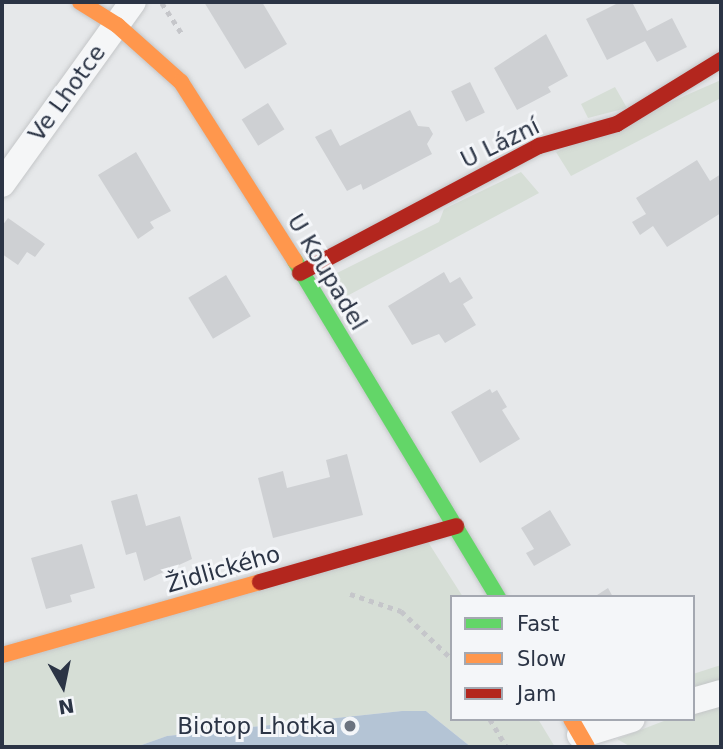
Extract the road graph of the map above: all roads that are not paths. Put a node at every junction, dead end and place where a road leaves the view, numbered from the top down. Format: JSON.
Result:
{"nodes":[{"id":1,"x":80,"y":2,"type":"edge"},
{"id":2,"x":133,"y":2,"type":"edge"},
{"id":3,"x":117,"y":25,"type":"junction"},
{"id":4,"x":721,"y":60,"type":"edge"},
{"id":5,"x":2,"y":184,"type":"edge"},
{"id":6,"x":300,"y":273,"type":"junction"},
{"id":7,"x":456,"y":526,"type":"junction"},
{"id":8,"x":497,"y":595,"type":"edge"},
{"id":9,"x":2,"y":655,"type":"edge"},
{"id":10,"x":721,"y":693,"type":"edge"},
{"id":11,"x":695,"y":700,"type":"edge"},
{"id":12,"x":625,"y":721,"type":"edge"},
{"id":13,"x":579,"y":734,"type":"edge"}],
"edges":[{"from":1,"to":3,"type":"street","name":"U Koupadel"},
{"from":2,"to":3,"type":"street","name":"Ve Lhotce"},
{"from":3,"to":5,"type":"street","name":"Ve Lhotce"},
{"from":3,"to":6,"type":"street","name":"U Koupadel"},
{"from":4,"to":6,"type":"street","name":"U Lázní"},
{"from":6,"to":7,"type":"street","name":"U Koupadel"},
{"from":7,"to":8,"type":"street","name":"U Koupadel"},
{"from":7,"to":9,"type":"street","name":"Židlického"},
{"from":10,"to":11,"type":"street"},
{"from":12,"to":13,"type":"street"}]}
